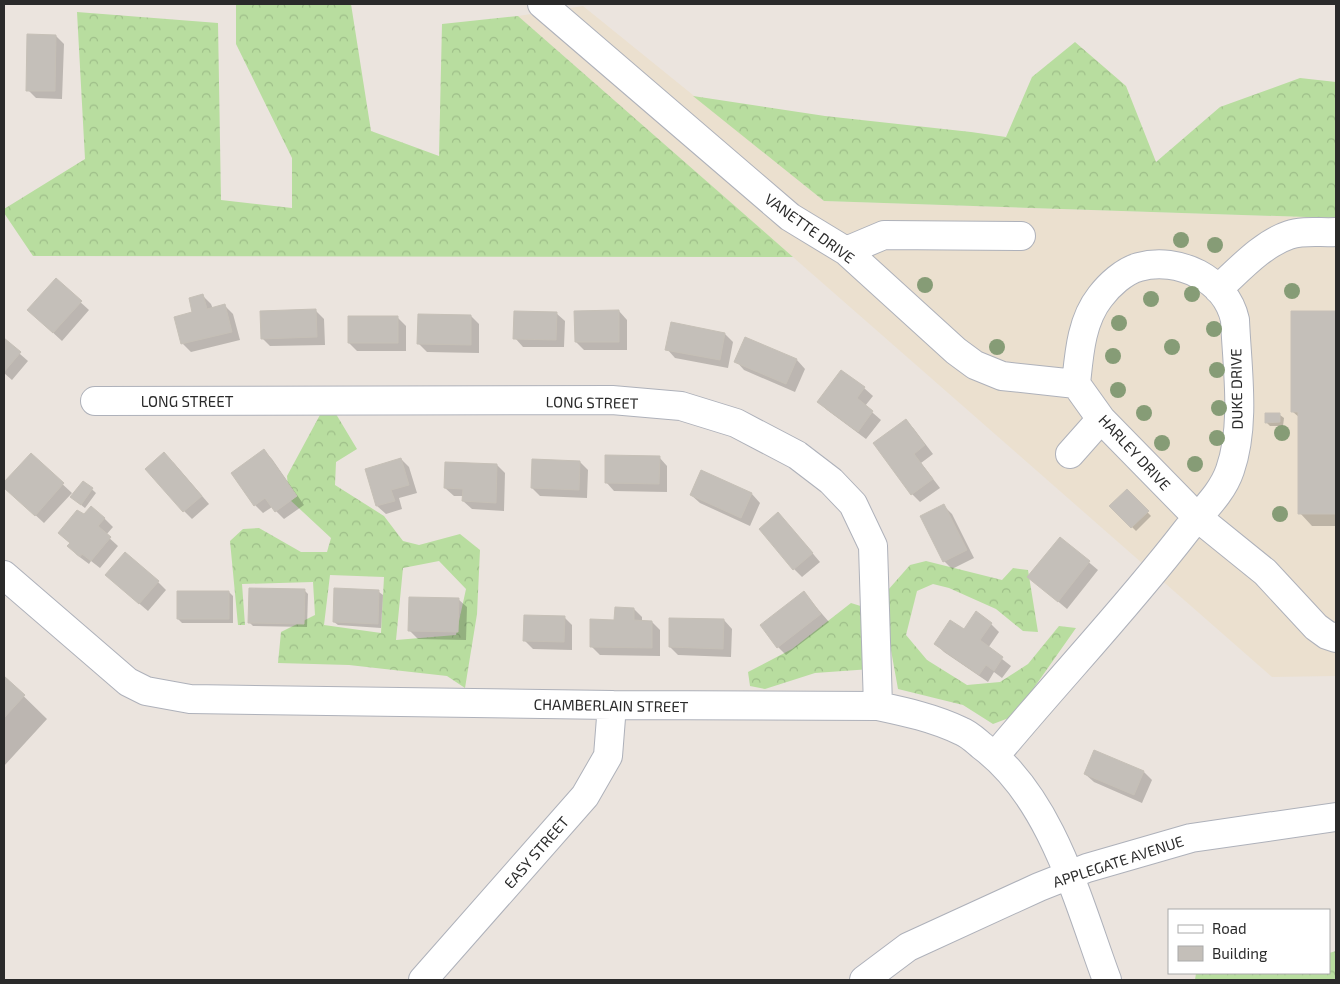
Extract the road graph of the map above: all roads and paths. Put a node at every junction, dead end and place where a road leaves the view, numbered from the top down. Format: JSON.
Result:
{"nodes":[{"id":1,"x":542,"y":4,"type":"edge"},
{"id":2,"x":1336,"y":232,"type":"edge"},
{"id":3,"x":1021,"y":236,"type":"dead end"},
{"id":4,"x":846,"y":251,"type":"junction"},
{"id":5,"x":1218,"y":288,"type":"junction"},
{"id":6,"x":1076,"y":384,"type":"junction"},
{"id":7,"x":95,"y":401,"type":"dead end"},
{"id":8,"x":1101,"y":419,"type":"junction"},
{"id":9,"x":1070,"y":454,"type":"dead end"},
{"id":10,"x":1197,"y":517,"type":"junction"},
{"id":11,"x":4,"y":575,"type":"edge"},
{"id":12,"x":1336,"y":638,"type":"edge"},
{"id":13,"x":612,"y":705,"type":"junction"},
{"id":14,"x":878,"y":706,"type":"junction"},
{"id":15,"x":995,"y":756,"type":"junction"},
{"id":16,"x":1336,"y":817,"type":"edge"},
{"id":17,"x":1068,"y":875,"type":"junction"},
{"id":18,"x":422,"y":980,"type":"edge"},
{"id":19,"x":864,"y":980,"type":"edge"},
{"id":20,"x":1106,"y":980,"type":"edge"}],
"edges":[{"from":1,"to":4,"type":"street","name":"VANETTE DRIVE"},
{"from":2,"to":5,"type":"street"},
{"from":3,"to":4,"type":"street"},
{"from":4,"to":6,"type":"street","name":"VANETTE DRIVE"},
{"from":5,"to":6,"type":"street","name":"DUKE DRIVE"},
{"from":5,"to":10,"type":"street","name":"DUKE DRIVE"},
{"from":6,"to":8,"type":"street","name":"HARLEY DRIVE"},
{"from":7,"to":14,"type":"street","name":"LONG STREET"},
{"from":8,"to":9,"type":"street"},
{"from":8,"to":10,"type":"street","name":"HARLEY DRIVE"},
{"from":10,"to":12,"type":"street","name":"HARLEY DRIVE"},
{"from":10,"to":15,"type":"street","name":"DUKE DRIVE"},
{"from":11,"to":13,"type":"street","name":"CHAMBERLAIN STREET"},
{"from":13,"to":14,"type":"street","name":"CHAMBERLAIN STREET"},
{"from":13,"to":18,"type":"street","name":"EASY STREET"},
{"from":14,"to":15,"type":"street","name":"CHAMBERLAIN STREET"},
{"from":15,"to":17,"type":"street","name":"CHAMBERLAIN STREET"},
{"from":16,"to":17,"type":"street","name":"APPLEGATE AVENUE"},
{"from":17,"to":19,"type":"street","name":"APPLEGATE AVENUE"},
{"from":17,"to":20,"type":"street","name":"CHAMBERLAIN STREET"}]}
